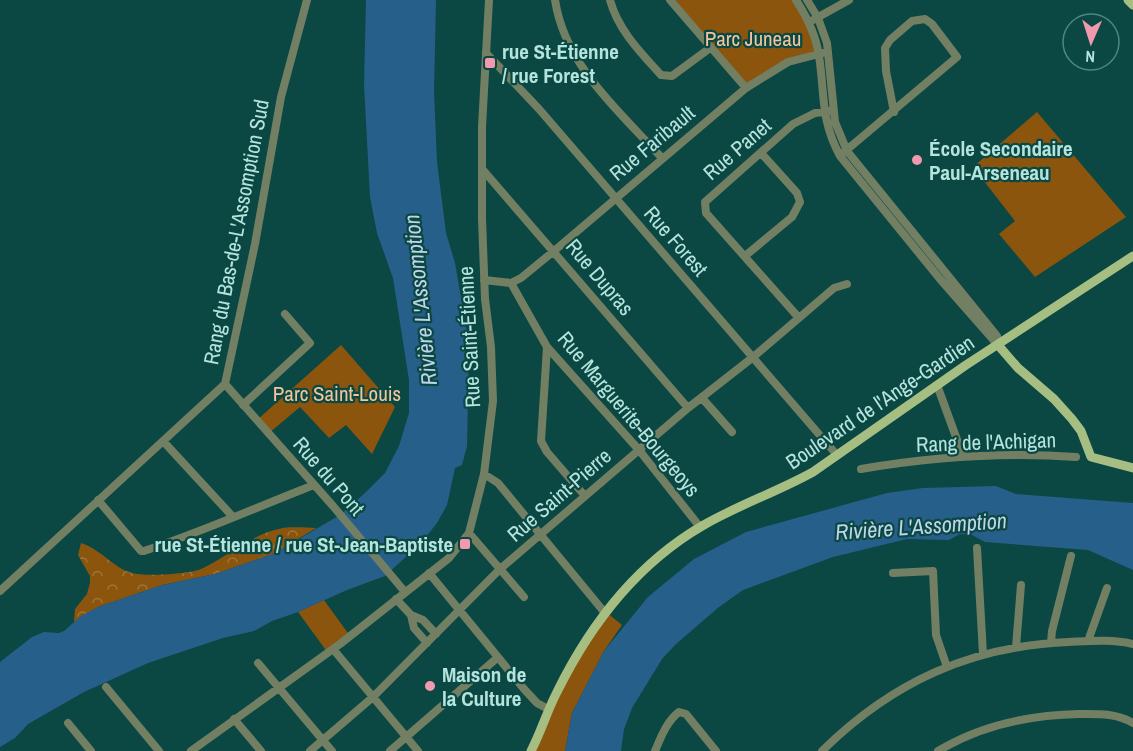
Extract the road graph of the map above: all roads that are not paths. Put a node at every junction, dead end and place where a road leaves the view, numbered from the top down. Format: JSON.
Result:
{"nodes":[{"id":1,"x":307,"y":0,"type":"edge"},
{"id":2,"x":489,"y":0,"type":"edge"},
{"id":3,"x":555,"y":0,"type":"edge"},
{"id":4,"x":610,"y":0,"type":"edge"},
{"id":5,"x":670,"y":0,"type":"edge"},
{"id":6,"x":796,"y":0,"type":"edge"},
{"id":7,"x":807,"y":0,"type":"edge"},
{"id":8,"x":849,"y":0,"type":"edge"},
{"id":9,"x":1128,"y":0,"type":"edge"},
{"id":10,"x":1133,"y":5,"type":"edge"},
{"id":11,"x":818,"y":18,"type":"junction"},
{"id":12,"x":809,"y":22,"type":"junction"},
{"id":13,"x":710,"y":48,"type":"junction"},
{"id":14,"x":486,"y":52,"type":"junction"},
{"id":15,"x":829,"y":52,"type":"junction"},
{"id":16,"x":819,"y":54,"type":"junction"},
{"id":17,"x":746,"y":88,"type":"junction"},
{"id":18,"x":833,"y":110,"type":"junction"},
{"id":19,"x":824,"y":111,"type":"junction"},
{"id":20,"x":894,"y":112,"type":"junction"},
{"id":21,"x":761,"y":153,"type":"junction"},
{"id":22,"x":843,"y":153,"type":"junction"},
{"id":23,"x":662,"y":158,"type":"junction"},
{"id":24,"x":483,"y":170,"type":"junction"},
{"id":25,"x":615,"y":198,"type":"junction"},
{"id":26,"x":554,"y":251,"type":"junction"},
{"id":27,"x":745,"y":256,"type":"junction"},
{"id":28,"x":1133,"y":256,"type":"edge"},
{"id":29,"x":947,"y":273,"type":"junction"},
{"id":30,"x":940,"y":279,"type":"junction"},
{"id":31,"x":484,"y":280,"type":"junction"},
{"id":32,"x":511,"y":283,"type":"junction"},
{"id":33,"x":847,"y":284,"type":"dead end"},
{"id":34,"x":285,"y":314,"type":"dead end"},
{"id":35,"x":799,"y":318,"type":"junction"},
{"id":36,"x":1015,"y":334,"type":"junction"},
{"id":37,"x":998,"y":345,"type":"junction"},
{"id":38,"x":547,"y":348,"type":"junction"},
{"id":39,"x":987,"y":352,"type":"junction"},
{"id":40,"x":752,"y":358,"type":"junction"},
{"id":41,"x":1010,"y":358,"type":"junction"},
{"id":42,"x":225,"y":384,"type":"junction"},
{"id":43,"x":937,"y":385,"type":"junction"},
{"id":44,"x":702,"y":398,"type":"junction"},
{"id":45,"x":243,"y":405,"type":"junction"},
{"id":46,"x":688,"y":408,"type":"junction"},
{"id":47,"x":732,"y":432,"type":"dead end"},
{"id":48,"x":163,"y":441,"type":"junction"},
{"id":49,"x":639,"y":450,"type":"junction"},
{"id":50,"x":836,"y":454,"type":"junction"},
{"id":51,"x":963,"y":456,"type":"junction"},
{"id":52,"x":1076,"y":457,"type":"dead end"},
{"id":53,"x":1133,"y":468,"type":"edge"},
{"id":54,"x":861,"y":469,"type":"dead end"},
{"id":55,"x":484,"y":474,"type":"junction"},
{"id":56,"x":314,"y":485,"type":"junction"},
{"id":57,"x":585,"y":496,"type":"junction"},
{"id":58,"x":98,"y":500,"type":"junction"},
{"id":59,"x":233,"y":517,"type":"junction"},
{"id":60,"x":700,"y":527,"type":"junction"},
{"id":61,"x":469,"y":533,"type":"junction"},
{"id":62,"x":541,"y":534,"type":"junction"},
{"id":63,"x":977,"y":548,"type":"dead end"},
{"id":64,"x":1071,"y":556,"type":"dead end"},
{"id":65,"x":500,"y":569,"type":"junction"},
{"id":66,"x":429,"y":573,"type":"junction"},
{"id":67,"x":893,"y":573,"type":"dead end"},
{"id":68,"x":1021,"y":585,"type":"dead end"},
{"id":69,"x":1107,"y":588,"type":"dead end"},
{"id":70,"x":0,"y":591,"type":"edge"},
{"id":71,"x":405,"y":592,"type":"junction"},
{"id":72,"x":524,"y":597,"type":"dead end"},
{"id":73,"x":396,"y":599,"type":"junction"},
{"id":74,"x":459,"y":611,"type":"junction"},
{"id":75,"x":605,"y":613,"type":"junction"},
{"id":76,"x":411,"y":615,"type":"junction"},
{"id":77,"x":436,"y":634,"type":"junction"},
{"id":78,"x":1088,"y":641,"type":"junction"},
{"id":79,"x":1051,"y":642,"type":"junction"},
{"id":80,"x":427,"y":643,"type":"junction"},
{"id":81,"x":1133,"y":644,"type":"edge"},
{"id":82,"x":1016,"y":647,"type":"junction"},
{"id":83,"x":333,"y":650,"type":"junction"},
{"id":84,"x":983,"y":654,"type":"junction"},
{"id":85,"x":497,"y":658,"type":"junction"},
{"id":86,"x":258,"y":663,"type":"dead end"},
{"id":87,"x":946,"y":667,"type":"junction"},
{"id":88,"x":106,"y":687,"type":"dead end"},
{"id":89,"x":278,"y":688,"type":"junction"},
{"id":90,"x":373,"y":697,"type":"junction"},
{"id":91,"x":548,"y":709,"type":"junction"},
{"id":92,"x":234,"y":719,"type":"junction"},
{"id":93,"x":68,"y":723,"type":"dead end"},
{"id":94,"x":1133,"y":723,"type":"edge"},
{"id":95,"x":406,"y":736,"type":"junction"},
{"id":96,"x":323,"y":740,"type":"junction"},
{"id":97,"x":91,"y":751,"type":"edge"},
{"id":98,"x":159,"y":751,"type":"edge"},
{"id":99,"x":192,"y":751,"type":"edge"},
{"id":100,"x":261,"y":751,"type":"edge"},
{"id":101,"x":310,"y":751,"type":"edge"},
{"id":102,"x":332,"y":751,"type":"edge"},
{"id":103,"x":390,"y":751,"type":"edge"},
{"id":104,"x":418,"y":751,"type":"edge"},
{"id":105,"x":531,"y":751,"type":"edge"},
{"id":106,"x":655,"y":751,"type":"edge"},
{"id":107,"x":716,"y":751,"type":"edge"},
{"id":108,"x":822,"y":751,"type":"edge"},
{"id":109,"x":938,"y":751,"type":"edge"}],
"edges":[{"from":1,"to":42,"type":"street","name":"Rang du Bas-de-L'Assomption Sud"},
{"from":2,"to":14,"type":"street","name":"Rue Saint-Étienne"},
{"from":3,"to":23,"type":"street"},
{"from":4,"to":13,"type":"street"},
{"from":5,"to":13,"type":"street"},
{"from":6,"to":12,"type":"street"},
{"from":7,"to":11,"type":"street"},
{"from":8,"to":11,"type":"street"},
{"from":9,"to":10,"type":"main road"},
{"from":11,"to":12,"type":"street"},
{"from":11,"to":15,"type":"street"},
{"from":12,"to":16,"type":"street"},
{"from":13,"to":17,"type":"street"},
{"from":14,"to":24,"type":"street","name":"Rue Saint-Étienne"},
{"from":14,"to":25,"type":"street","name":"Rue Forest"},
{"from":15,"to":16,"type":"street","name":"Rue Faribault"},
{"from":15,"to":18,"type":"street"},
{"from":16,"to":17,"type":"street","name":"Rue Faribault"},
{"from":16,"to":19,"type":"street"},
{"from":17,"to":23,"type":"street","name":"Rue Faribault"},
{"from":18,"to":19,"type":"street","name":"Rue Panet"},
{"from":18,"to":22,"type":"street"},
{"from":19,"to":21,"type":"street","name":"Rue Panet"},
{"from":19,"to":22,"type":"street"},
{"from":20,"to":20,"type":"street"},
{"from":20,"to":22,"type":"street"},
{"from":21,"to":27,"type":"street"},
{"from":21,"to":27,"type":"street","name":"Rue Panet"},
{"from":22,"to":29,"type":"street"},
{"from":22,"to":30,"type":"street"},
{"from":23,"to":25,"type":"street","name":"Rue Faribault"},
{"from":24,"to":26,"type":"street","name":"Rue Dupras"},
{"from":24,"to":31,"type":"street","name":"Rue Saint-Étienne"},
{"from":25,"to":26,"type":"street","name":"Rue Faribault"},
{"from":25,"to":40,"type":"street","name":"Rue Forest"},
{"from":26,"to":32,"type":"street","name":"Rue Faribault"},
{"from":26,"to":46,"type":"street","name":"Rue Dupras"},
{"from":27,"to":35,"type":"street","name":"Rue Panet"},
{"from":28,"to":36,"type":"main road","name":"Boulevard de l'Ange-Gardien"},
{"from":29,"to":30,"type":"street"},
{"from":29,"to":37,"type":"street"},
{"from":30,"to":37,"type":"street"},
{"from":31,"to":32,"type":"street"},
{"from":31,"to":55,"type":"street","name":"Rue Saint-Étienne"},
{"from":32,"to":38,"type":"street","name":"Rue Marguerite-Bourgeoys"},
{"from":33,"to":35,"type":"street","name":"Rue Saint-Pierre"},
{"from":34,"to":45,"type":"street"},
{"from":35,"to":40,"type":"street","name":"Rue Saint-Pierre"},
{"from":36,"to":37,"type":"main road","name":"Boulevard de l'Ange-Gardien"},
{"from":36,"to":41,"type":"main road"},
{"from":37,"to":39,"type":"main road","name":"Boulevard de l'Ange-Gardien"},
{"from":37,"to":41,"type":"main road"},
{"from":38,"to":49,"type":"street","name":"Rue Marguerite-Bourgeoys"},
{"from":38,"to":57,"type":"street"},
{"from":39,"to":41,"type":"main road"},
{"from":39,"to":43,"type":"main road","name":"Boulevard de l'Ange-Gardien"},
{"from":40,"to":44,"type":"street","name":"Rue Saint-Pierre"},
{"from":40,"to":50,"type":"street","name":"Rue Forest"},
{"from":41,"to":53,"type":"main road"},
{"from":42,"to":45,"type":"street","name":"Rue du Pont"},
{"from":42,"to":48,"type":"street","name":"Rang du Bas-de-L'Assomption Sud"},
{"from":43,"to":50,"type":"main road","name":"Boulevard de l'Ange-Gardien"},
{"from":43,"to":51,"type":"street"},
{"from":44,"to":46,"type":"street","name":"Rue Saint-Pierre"},
{"from":44,"to":47,"type":"street"},
{"from":45,"to":56,"type":"street","name":"Rue du Pont"},
{"from":46,"to":49,"type":"street","name":"Rue Saint-Pierre"},
{"from":48,"to":58,"type":"street","name":"Rang du Bas-de-L'Assomption Sud"},
{"from":48,"to":59,"type":"street"},
{"from":49,"to":57,"type":"street","name":"Rue Saint-Pierre"},
{"from":49,"to":60,"type":"street","name":"Rue Marguerite-Bourgeoys"},
{"from":50,"to":60,"type":"main road","name":"Boulevard de l'Ange-Gardien"},
{"from":51,"to":52,"type":"street","name":"Rang de l'Achigan"},
{"from":51,"to":54,"type":"street","name":"Rang de l'Achigan"},
{"from":55,"to":61,"type":"street","name":"Rue Saint-Étienne"},
{"from":55,"to":62,"type":"street"},
{"from":56,"to":59,"type":"street"},
{"from":56,"to":71,"type":"street","name":"Rue du Pont"},
{"from":57,"to":62,"type":"street","name":"Rue Saint-Pierre"},
{"from":58,"to":59,"type":"street"},
{"from":58,"to":70,"type":"street","name":"Rang du Bas-de-L'Assomption Sud"},
{"from":60,"to":75,"type":"main road","name":"Boulevard de l'Ange-Gardien"},
{"from":61,"to":65,"type":"street"},
{"from":61,"to":66,"type":"street","name":"Rue Saint-Étienne"},
{"from":62,"to":65,"type":"street","name":"Rue Saint-Pierre"},
{"from":62,"to":75,"type":"street"},
{"from":63,"to":84,"type":"street"},
{"from":64,"to":79,"type":"street"},
{"from":65,"to":72,"type":"street"},
{"from":65,"to":74,"type":"street","name":"Rue Saint-Pierre"},
{"from":66,"to":71,"type":"street","name":"Rue Saint-Étienne"},
{"from":66,"to":74,"type":"street"},
{"from":67,"to":87,"type":"street"},
{"from":68,"to":82,"type":"street"},
{"from":69,"to":78,"type":"street"},
{"from":71,"to":73,"type":"street","name":"Rue Saint-Étienne"},
{"from":73,"to":76,"type":"street"},
{"from":73,"to":83,"type":"street","name":"Rue Saint-Étienne"},
{"from":74,"to":77,"type":"street","name":"Rue Saint-Pierre"},
{"from":74,"to":85,"type":"street"},
{"from":75,"to":91,"type":"main road","name":"Boulevard de l'Ange-Gardien"},
{"from":76,"to":77,"type":"street"},
{"from":76,"to":80,"type":"street"},
{"from":77,"to":80,"type":"street","name":"Rue Saint-Pierre"},
{"from":78,"to":79,"type":"street"},
{"from":78,"to":81,"type":"street"},
{"from":79,"to":82,"type":"street"},
{"from":80,"to":90,"type":"street","name":"Rue Saint-Pierre"},
{"from":82,"to":84,"type":"street"},
{"from":83,"to":89,"type":"street","name":"Rue Saint-Étienne"},
{"from":83,"to":90,"type":"street"},
{"from":84,"to":87,"type":"street"},
{"from":85,"to":91,"type":"street"},
{"from":85,"to":95,"type":"street"},
{"from":86,"to":89,"type":"street"},
{"from":87,"to":108,"type":"street"},
{"from":88,"to":98,"type":"street"},
{"from":89,"to":92,"type":"street","name":"Rue Saint-Étienne"},
{"from":89,"to":96,"type":"street"},
{"from":90,"to":95,"type":"street"},
{"from":90,"to":96,"type":"street","name":"Rue Saint-Pierre"},
{"from":91,"to":105,"type":"main road","name":"Boulevard de l'Ange-Gardien"},
{"from":92,"to":99,"type":"street","name":"Rue Saint-Étienne"},
{"from":92,"to":100,"type":"street"},
{"from":93,"to":97,"type":"street"},
{"from":94,"to":109,"type":"street"},
{"from":95,"to":103,"type":"street"},
{"from":95,"to":104,"type":"street"},
{"from":96,"to":101,"type":"street","name":"Rue Saint-Pierre"},
{"from":96,"to":102,"type":"street"},
{"from":106,"to":107,"type":"street"}]}
